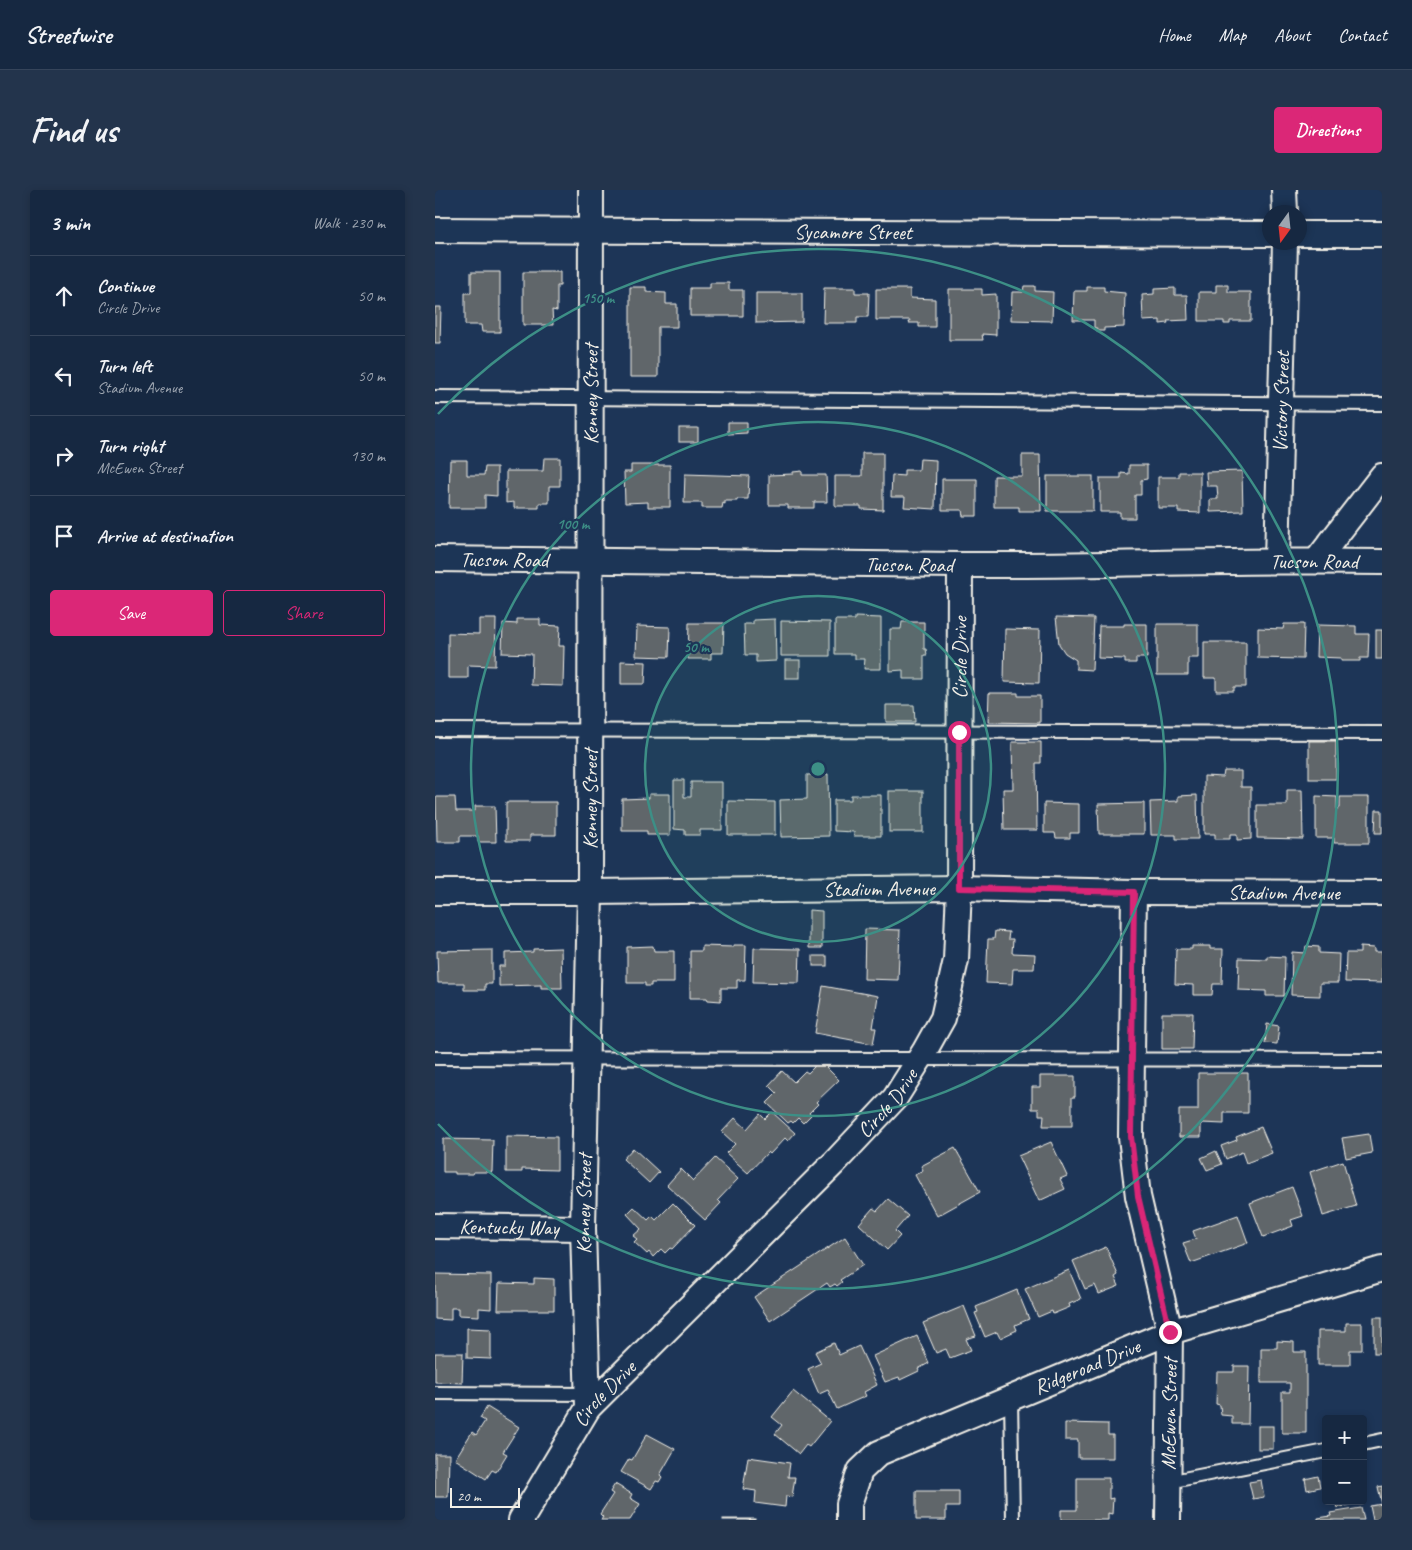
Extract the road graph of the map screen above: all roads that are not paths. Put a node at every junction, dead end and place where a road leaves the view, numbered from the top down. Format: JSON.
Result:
{"nodes":[{"id":1,"x":591,"y":190,"type":"edge"},
{"id":2,"x":1284,"y":190,"type":"edge"},
{"id":3,"x":1285,"y":205,"type":"edge"},
{"id":4,"x":435,"y":230,"type":"edge"},
{"id":5,"x":590,"y":231,"type":"junction"},
{"id":6,"x":1262,"y":234,"type":"edge"},
{"id":7,"x":1307,"y":234,"type":"edge"},
{"id":8,"x":1382,"y":234,"type":"edge"},
{"id":9,"x":1285,"y":250,"type":"edge"},
{"id":10,"x":435,"y":397,"type":"edge"},
{"id":11,"x":590,"y":398,"type":"junction"},
{"id":12,"x":1281,"y":403,"type":"junction"},
{"id":13,"x":1382,"y":404,"type":"edge"},
{"id":14,"x":1382,"y":476,"type":"edge"},
{"id":15,"x":435,"y":559,"type":"edge"},
{"id":16,"x":590,"y":560,"type":"junction"},
{"id":17,"x":1317,"y":560,"type":"junction"},
{"id":18,"x":1277,"y":561,"type":"junction"},
{"id":19,"x":1382,"y":562,"type":"edge"},
{"id":20,"x":960,"y":565,"type":"junction"},
{"id":21,"x":435,"y":730,"type":"edge"},
{"id":22,"x":589,"y":730,"type":"junction"},
{"id":23,"x":959,"y":732,"type":"junction"},
{"id":24,"x":1382,"y":733,"type":"edge"},
{"id":25,"x":959,"y":888,"type":"junction"},
{"id":26,"x":435,"y":892,"type":"edge"},
{"id":27,"x":590,"y":892,"type":"junction"},
{"id":28,"x":1134,"y":892,"type":"junction"},
{"id":29,"x":1382,"y":893,"type":"edge"},
{"id":30,"x":435,"y":1058,"type":"edge"},
{"id":31,"x":586,"y":1059,"type":"junction"},
{"id":32,"x":919,"y":1060,"type":"junction"},
{"id":33,"x":1131,"y":1060,"type":"junction"},
{"id":34,"x":1382,"y":1060,"type":"edge"},
{"id":35,"x":435,"y":1226,"type":"edge"},
{"id":36,"x":583,"y":1228,"type":"junction"},
{"id":37,"x":1382,"y":1269,"type":"edge"},
{"id":38,"x":1170,"y":1332,"type":"junction"},
{"id":39,"x":435,"y":1393,"type":"edge"},
{"id":40,"x":1011,"y":1398,"type":"junction"},
{"id":41,"x":588,"y":1401,"type":"junction"},
{"id":42,"x":1382,"y":1440,"type":"edge"},
{"id":43,"x":1367,"y":1443,"type":"edge"},
{"id":44,"x":1322,"y":1452,"type":"edge"},
{"id":45,"x":1168,"y":1482,"type":"junction"},
{"id":46,"x":521,"y":1520,"type":"edge"},
{"id":47,"x":849,"y":1520,"type":"edge"},
{"id":48,"x":1013,"y":1520,"type":"edge"},
{"id":49,"x":1168,"y":1520,"type":"edge"}],
"edges":[{"from":1,"to":5,"type":"street","name":"Kenney Street"},
{"from":2,"to":3,"type":"street"},
{"from":4,"to":5,"type":"street","name":"Sycamore Street"},
{"from":5,"to":6,"type":"street","name":"Sycamore Street"},
{"from":5,"to":11,"type":"street","name":"Kenney Street"},
{"from":7,"to":8,"type":"street"},
{"from":9,"to":12,"type":"street","name":"Victory Street"},
{"from":10,"to":11,"type":"lane"},
{"from":11,"to":12,"type":"lane"},
{"from":11,"to":16,"type":"street","name":"Kenney Street"},
{"from":12,"to":13,"type":"lane"},
{"from":12,"to":18,"type":"street","name":"Victory Street"},
{"from":14,"to":17,"type":"street"},
{"from":15,"to":16,"type":"street","name":"Tucson Road"},
{"from":16,"to":20,"type":"street","name":"Tucson Road"},
{"from":16,"to":22,"type":"street","name":"Kenney Street"},
{"from":17,"to":18,"type":"street","name":"Tucson Road"},
{"from":17,"to":19,"type":"street","name":"Tucson Road"},
{"from":18,"to":20,"type":"street","name":"Tucson Road"},
{"from":20,"to":23,"type":"street","name":"Circle Drive"},
{"from":21,"to":22,"type":"lane"},
{"from":22,"to":23,"type":"lane"},
{"from":22,"to":27,"type":"street","name":"Kenney Street"},
{"from":23,"to":24,"type":"lane"},
{"from":23,"to":25,"type":"street","name":"Circle Drive"},
{"from":25,"to":27,"type":"street","name":"Stadium Avenue"},
{"from":25,"to":28,"type":"street","name":"Stadium Avenue"},
{"from":25,"to":32,"type":"street","name":"Circle Drive"},
{"from":26,"to":27,"type":"street","name":"Stadium Avenue"},
{"from":27,"to":31,"type":"street","name":"Kenney Street"},
{"from":28,"to":29,"type":"street","name":"Stadium Avenue"},
{"from":28,"to":33,"type":"street","name":"McEwen Street"},
{"from":30,"to":31,"type":"lane"},
{"from":31,"to":32,"type":"lane"},
{"from":31,"to":36,"type":"street","name":"Kenney Street"},
{"from":32,"to":33,"type":"lane"},
{"from":32,"to":41,"type":"street","name":"Circle Drive"},
{"from":33,"to":34,"type":"lane"},
{"from":33,"to":38,"type":"street","name":"McEwen Street"},
{"from":35,"to":36,"type":"street","name":"Kentucky Way"},
{"from":36,"to":41,"type":"street","name":"Kenney Street"},
{"from":37,"to":38,"type":"street","name":"Ridgeroad Drive"},
{"from":38,"to":40,"type":"street","name":"Ridgeroad Drive"},
{"from":38,"to":45,"type":"street","name":"McEwen Street"},
{"from":39,"to":41,"type":"lane"},
{"from":40,"to":47,"type":"street","name":"Ridgeroad Drive"},
{"from":40,"to":48,"type":"lane"},
{"from":41,"to":46,"type":"street","name":"Circle Drive"},
{"from":42,"to":43,"type":"lane"},
{"from":44,"to":45,"type":"lane"},
{"from":45,"to":49,"type":"street","name":"McEwen Street"}]}
